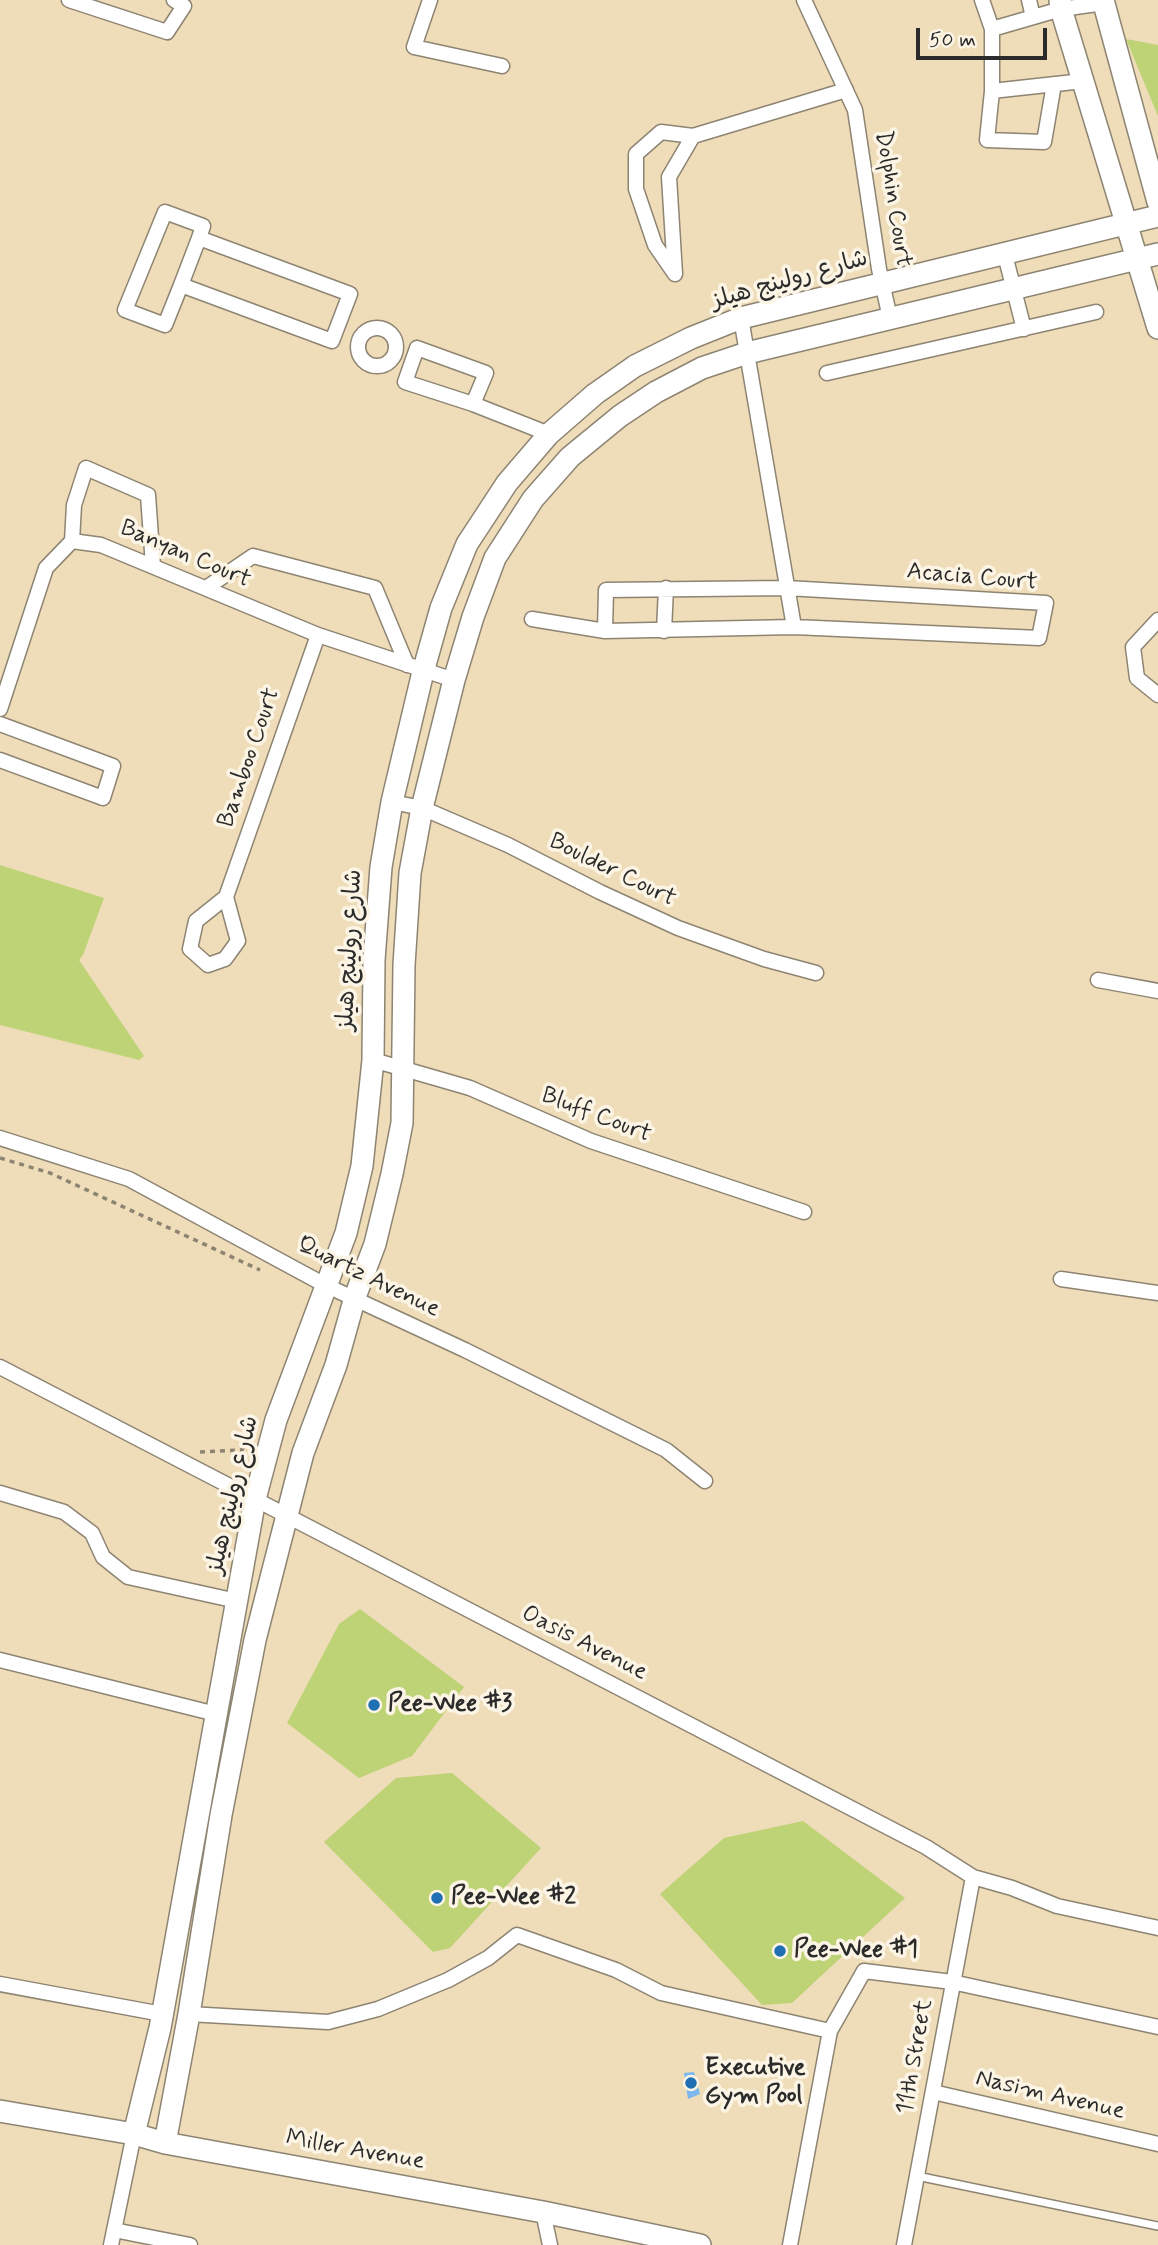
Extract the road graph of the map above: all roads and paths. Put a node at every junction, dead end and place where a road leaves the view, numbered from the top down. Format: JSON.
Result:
{"nodes":[{"id":1,"x":69,"y":0,"type":"edge"},
{"id":2,"x":174,"y":0,"type":"edge"},
{"id":3,"x":430,"y":0,"type":"edge"},
{"id":4,"x":804,"y":0,"type":"edge"},
{"id":5,"x":982,"y":0,"type":"edge"},
{"id":6,"x":1029,"y":0,"type":"edge"},
{"id":7,"x":1103,"y":1,"type":"edge"},
{"id":8,"x":1060,"y":4,"type":"edge"},
{"id":9,"x":1033,"y":17,"type":"junction"},
{"id":10,"x":992,"y":29,"type":"junction"},
{"id":11,"x":502,"y":66,"type":"dead end"},
{"id":12,"x":1083,"y":81,"type":"junction"},
{"id":13,"x":1054,"y":84,"type":"junction"},
{"id":14,"x":846,"y":90,"type":"junction"},
{"id":15,"x":992,"y":91,"type":"junction"},
{"id":16,"x":693,"y":136,"type":"junction"},
{"id":17,"x":1158,"y":202,"type":"edge"},
{"id":18,"x":1158,"y":216,"type":"edge"},
{"id":19,"x":1127,"y":224,"type":"junction"},
{"id":20,"x":199,"y":238,"type":"junction"},
{"id":21,"x":1005,"y":255,"type":"junction"},
{"id":22,"x":1148,"y":255,"type":"edge"},
{"id":23,"x":883,"y":282,"type":"junction"},
{"id":24,"x":181,"y":285,"type":"junction"},
{"id":25,"x":1012,"y":289,"type":"junction"},
{"id":26,"x":1096,"y":312,"type":"dead end"},
{"id":27,"x":741,"y":318,"type":"junction"},
{"id":28,"x":890,"y":318,"type":"junction"},
{"id":29,"x":338,"y":326,"type":"junction"},
{"id":30,"x":1158,"y":328,"type":"edge"},
{"id":31,"x":1024,"y":329,"type":"junction"},
{"id":32,"x":360,"y":337,"type":"junction"},
{"id":33,"x":747,"y":353,"type":"junction"},
{"id":34,"x":395,"y":355,"type":"junction"},
{"id":35,"x":411,"y":366,"type":"junction"},
{"id":36,"x":827,"y":373,"type":"dead end"},
{"id":37,"x":473,"y":404,"type":"junction"},
{"id":38,"x":550,"y":434,"type":"junction"},
{"id":39,"x":72,"y":541,"type":"junction"},
{"id":40,"x":153,"y":566,"type":"junction"},
{"id":41,"x":206,"y":588,"type":"junction"},
{"id":42,"x":666,"y":588,"type":"junction"},
{"id":43,"x":787,"y":588,"type":"junction"},
{"id":44,"x":532,"y":619,"type":"dead end"},
{"id":45,"x":1158,"y":620,"type":"edge"},
{"id":46,"x":794,"y":627,"type":"junction"},
{"id":47,"x":605,"y":631,"type":"junction"},
{"id":48,"x":664,"y":631,"type":"junction"},
{"id":49,"x":318,"y":635,"type":"junction"},
{"id":50,"x":415,"y":668,"type":"junction"},
{"id":51,"x":454,"y":680,"type":"junction"},
{"id":52,"x":1158,"y":695,"type":"edge"},
{"id":53,"x":0,"y":709,"type":"edge"},
{"id":54,"x":0,"y":724,"type":"edge"},
{"id":55,"x":0,"y":760,"type":"edge"},
{"id":56,"x":392,"y":802,"type":"junction"},
{"id":57,"x":422,"y":808,"type":"junction"},
{"id":58,"x":226,"y":897,"type":"junction"},
{"id":59,"x":816,"y":973,"type":"dead end"},
{"id":60,"x":1098,"y":980,"type":"dead end"},
{"id":61,"x":1158,"y":991,"type":"edge"},
{"id":62,"x":373,"y":1060,"type":"junction"},
{"id":63,"x":403,"y":1068,"type":"junction"},
{"id":64,"x":0,"y":1138,"type":"edge"},
{"id":65,"x":0,"y":1158,"type":"edge"},
{"id":66,"x":804,"y":1212,"type":"dead end"},
{"id":67,"x":263,"y":1271,"type":"dead end"},
{"id":68,"x":1061,"y":1279,"type":"dead end"},
{"id":69,"x":325,"y":1285,"type":"junction"},
{"id":70,"x":1158,"y":1293,"type":"edge"},
{"id":71,"x":355,"y":1297,"type":"junction"},
{"id":72,"x":0,"y":1367,"type":"edge"},
{"id":73,"x":259,"y":1418,"type":"dead end"},
{"id":74,"x":194,"y":1452,"type":"dead end"},
{"id":75,"x":705,"y":1481,"type":"dead end"},
{"id":76,"x":0,"y":1493,"type":"edge"},
{"id":77,"x":255,"y":1499,"type":"junction"},
{"id":78,"x":287,"y":1515,"type":"junction"},
{"id":79,"x":237,"y":1601,"type":"junction"},
{"id":80,"x":0,"y":1660,"type":"edge"},
{"id":81,"x":216,"y":1714,"type":"junction"},
{"id":82,"x":972,"y":1877,"type":"junction"},
{"id":83,"x":1158,"y":1928,"type":"edge"},
{"id":84,"x":952,"y":1982,"type":"junction"},
{"id":85,"x":0,"y":1984,"type":"edge"},
{"id":86,"x":162,"y":2014,"type":"junction"},
{"id":87,"x":189,"y":2014,"type":"junction"},
{"id":88,"x":1158,"y":2027,"type":"edge"},
{"id":89,"x":830,"y":2031,"type":"junction"},
{"id":90,"x":933,"y":2092,"type":"junction"},
{"id":91,"x":0,"y":2111,"type":"edge"},
{"id":92,"x":134,"y":2134,"type":"junction"},
{"id":93,"x":165,"y":2143,"type":"junction"},
{"id":94,"x":1158,"y":2144,"type":"edge"},
{"id":95,"x":917,"y":2176,"type":"junction"},
{"id":96,"x":543,"y":2213,"type":"junction"},
{"id":97,"x":1158,"y":2226,"type":"edge"},
{"id":98,"x":113,"y":2238,"type":"edge"},
{"id":99,"x":190,"y":2245,"type":"edge"},
{"id":100,"x":550,"y":2245,"type":"edge"},
{"id":101,"x":700,"y":2245,"type":"edge"},
{"id":102,"x":790,"y":2245,"type":"edge"},
{"id":103,"x":904,"y":2245,"type":"edge"}],
"edges":[{"from":1,"to":2,"type":"street"},
{"from":3,"to":11,"type":"street"},
{"from":4,"to":14,"type":"street","name":"Dolphin Court"},
{"from":5,"to":10,"type":"street"},
{"from":6,"to":9,"type":"street"},
{"from":7,"to":8,"type":"street"},
{"from":7,"to":17,"type":"main road"},
{"from":8,"to":9,"type":"street"},
{"from":8,"to":12,"type":"main road"},
{"from":9,"to":10,"type":"street"},
{"from":10,"to":15,"type":"street"},
{"from":12,"to":13,"type":"street"},
{"from":12,"to":19,"type":"main road"},
{"from":13,"to":15,"type":"street"},
{"from":13,"to":15,"type":"street"},
{"from":14,"to":16,"type":"street"},
{"from":14,"to":23,"type":"street","name":"Dolphin Court"},
{"from":16,"to":16,"type":"street"},
{"from":18,"to":19,"type":"main road","name":"شارع رولينج هيلز"},
{"from":19,"to":21,"type":"main road","name":"شارع رولينج هيلز"},
{"from":19,"to":22,"type":"main road"},
{"from":20,"to":24,"type":"street"},
{"from":20,"to":24,"type":"street"},
{"from":20,"to":29,"type":"street"},
{"from":21,"to":23,"type":"main road","name":"شارع رولينج هيلز"},
{"from":21,"to":25,"type":"street"},
{"from":22,"to":25,"type":"main road"},
{"from":22,"to":30,"type":"main road"},
{"from":23,"to":27,"type":"main road","name":"شارع رولينج هيلز"},
{"from":23,"to":28,"type":"street","name":"Dolphin Court"},
{"from":24,"to":29,"type":"street"},
{"from":25,"to":28,"type":"main road"},
{"from":25,"to":31,"type":"street"},
{"from":26,"to":31,"type":"street"},
{"from":27,"to":33,"type":"street"},
{"from":27,"to":38,"type":"main road","name":"شارع رولينج هيلز"},
{"from":28,"to":33,"type":"main road"},
{"from":29,"to":32,"type":"street"},
{"from":31,"to":36,"type":"street"},
{"from":32,"to":34,"type":"street"},
{"from":32,"to":34,"type":"street"},
{"from":33,"to":43,"type":"street"},
{"from":33,"to":51,"type":"main road"},
{"from":34,"to":35,"type":"street"},
{"from":35,"to":37,"type":"street"},
{"from":35,"to":37,"type":"street"},
{"from":37,"to":38,"type":"street"},
{"from":38,"to":50,"type":"main road","name":"شارع رولينج هيلز"},
{"from":39,"to":40,"type":"street","name":"Banyan Court"},
{"from":39,"to":40,"type":"street"},
{"from":39,"to":53,"type":"street"},
{"from":40,"to":41,"type":"street","name":"Banyan Court"},
{"from":41,"to":49,"type":"street","name":"Banyan Court"},
{"from":41,"to":50,"type":"street"},
{"from":42,"to":43,"type":"street","name":"Acacia Court"},
{"from":42,"to":47,"type":"street","name":"Acacia Court"},
{"from":42,"to":48,"type":"street"},
{"from":43,"to":46,"type":"street"},
{"from":43,"to":46,"type":"street","name":"Acacia Court"},
{"from":44,"to":47,"type":"street","name":"Acacia Court"},
{"from":45,"to":52,"type":"street"},
{"from":46,"to":48,"type":"street","name":"Acacia Court"},
{"from":47,"to":48,"type":"street","name":"Acacia Court"},
{"from":49,"to":50,"type":"street","name":"Banyan Court"},
{"from":49,"to":58,"type":"street","name":"Bamboo Court"},
{"from":50,"to":51,"type":"street","name":"Banyan Court"},
{"from":50,"to":56,"type":"main road","name":"شارع رولينج هيلز"},
{"from":51,"to":57,"type":"main road"},
{"from":54,"to":55,"type":"street"},
{"from":56,"to":57,"type":"street","name":"Boulder Court"},
{"from":56,"to":62,"type":"main road","name":"شارع رولينج هيلز"},
{"from":57,"to":59,"type":"street","name":"Boulder Court"},
{"from":57,"to":63,"type":"main road"},
{"from":58,"to":58,"type":"street"},
{"from":60,"to":61,"type":"street"},
{"from":62,"to":63,"type":"street","name":"Bluff Court"},
{"from":62,"to":69,"type":"main road","name":"شارع رولينج هيلز"},
{"from":63,"to":66,"type":"street","name":"Bluff Court"},
{"from":63,"to":71,"type":"main road"},
{"from":64,"to":69,"type":"street","name":"Quartz Avenue"},
{"from":65,"to":67,"type":"path"},
{"from":68,"to":70,"type":"street"},
{"from":69,"to":71,"type":"street","name":"Quartz Avenue"},
{"from":69,"to":77,"type":"main road","name":"شارع رولينج هيلز"},
{"from":71,"to":75,"type":"street","name":"Quartz Avenue"},
{"from":71,"to":78,"type":"main road"},
{"from":72,"to":77,"type":"street","name":"Oasis Avenue"},
{"from":73,"to":74,"type":"path"},
{"from":76,"to":79,"type":"street"},
{"from":77,"to":78,"type":"street","name":"Oasis Avenue"},
{"from":77,"to":79,"type":"main road","name":"شارع رولينج هيلز"},
{"from":78,"to":82,"type":"street","name":"Oasis Avenue"},
{"from":78,"to":87,"type":"main road"},
{"from":79,"to":81,"type":"main road","name":"شارع رولينج هيلز"},
{"from":80,"to":81,"type":"street"},
{"from":81,"to":86,"type":"main road","name":"شارع رولينج هيلز"},
{"from":82,"to":83,"type":"street","name":"Oasis Avenue"},
{"from":82,"to":84,"type":"street","name":"11th Street"},
{"from":84,"to":88,"type":"street"},
{"from":84,"to":89,"type":"street"},
{"from":84,"to":90,"type":"street","name":"11th Street"},
{"from":85,"to":86,"type":"street"},
{"from":86,"to":92,"type":"main road","name":"شارع رولينج هيلز"},
{"from":87,"to":89,"type":"street"},
{"from":87,"to":93,"type":"main road"},
{"from":89,"to":102,"type":"street"},
{"from":90,"to":94,"type":"street","name":"Nasim Avenue"},
{"from":90,"to":95,"type":"street","name":"11th Street"},
{"from":91,"to":92,"type":"main road","name":"Miller Avenue"},
{"from":92,"to":93,"type":"main road","name":"Miller Avenue"},
{"from":92,"to":98,"type":"street"},
{"from":93,"to":96,"type":"main road","name":"Miller Avenue"},
{"from":95,"to":97,"type":"lane"},
{"from":95,"to":103,"type":"street","name":"11th Street"},
{"from":96,"to":100,"type":"street"},
{"from":96,"to":101,"type":"main road","name":"Miller Avenue"},
{"from":98,"to":99,"type":"street"}]}
